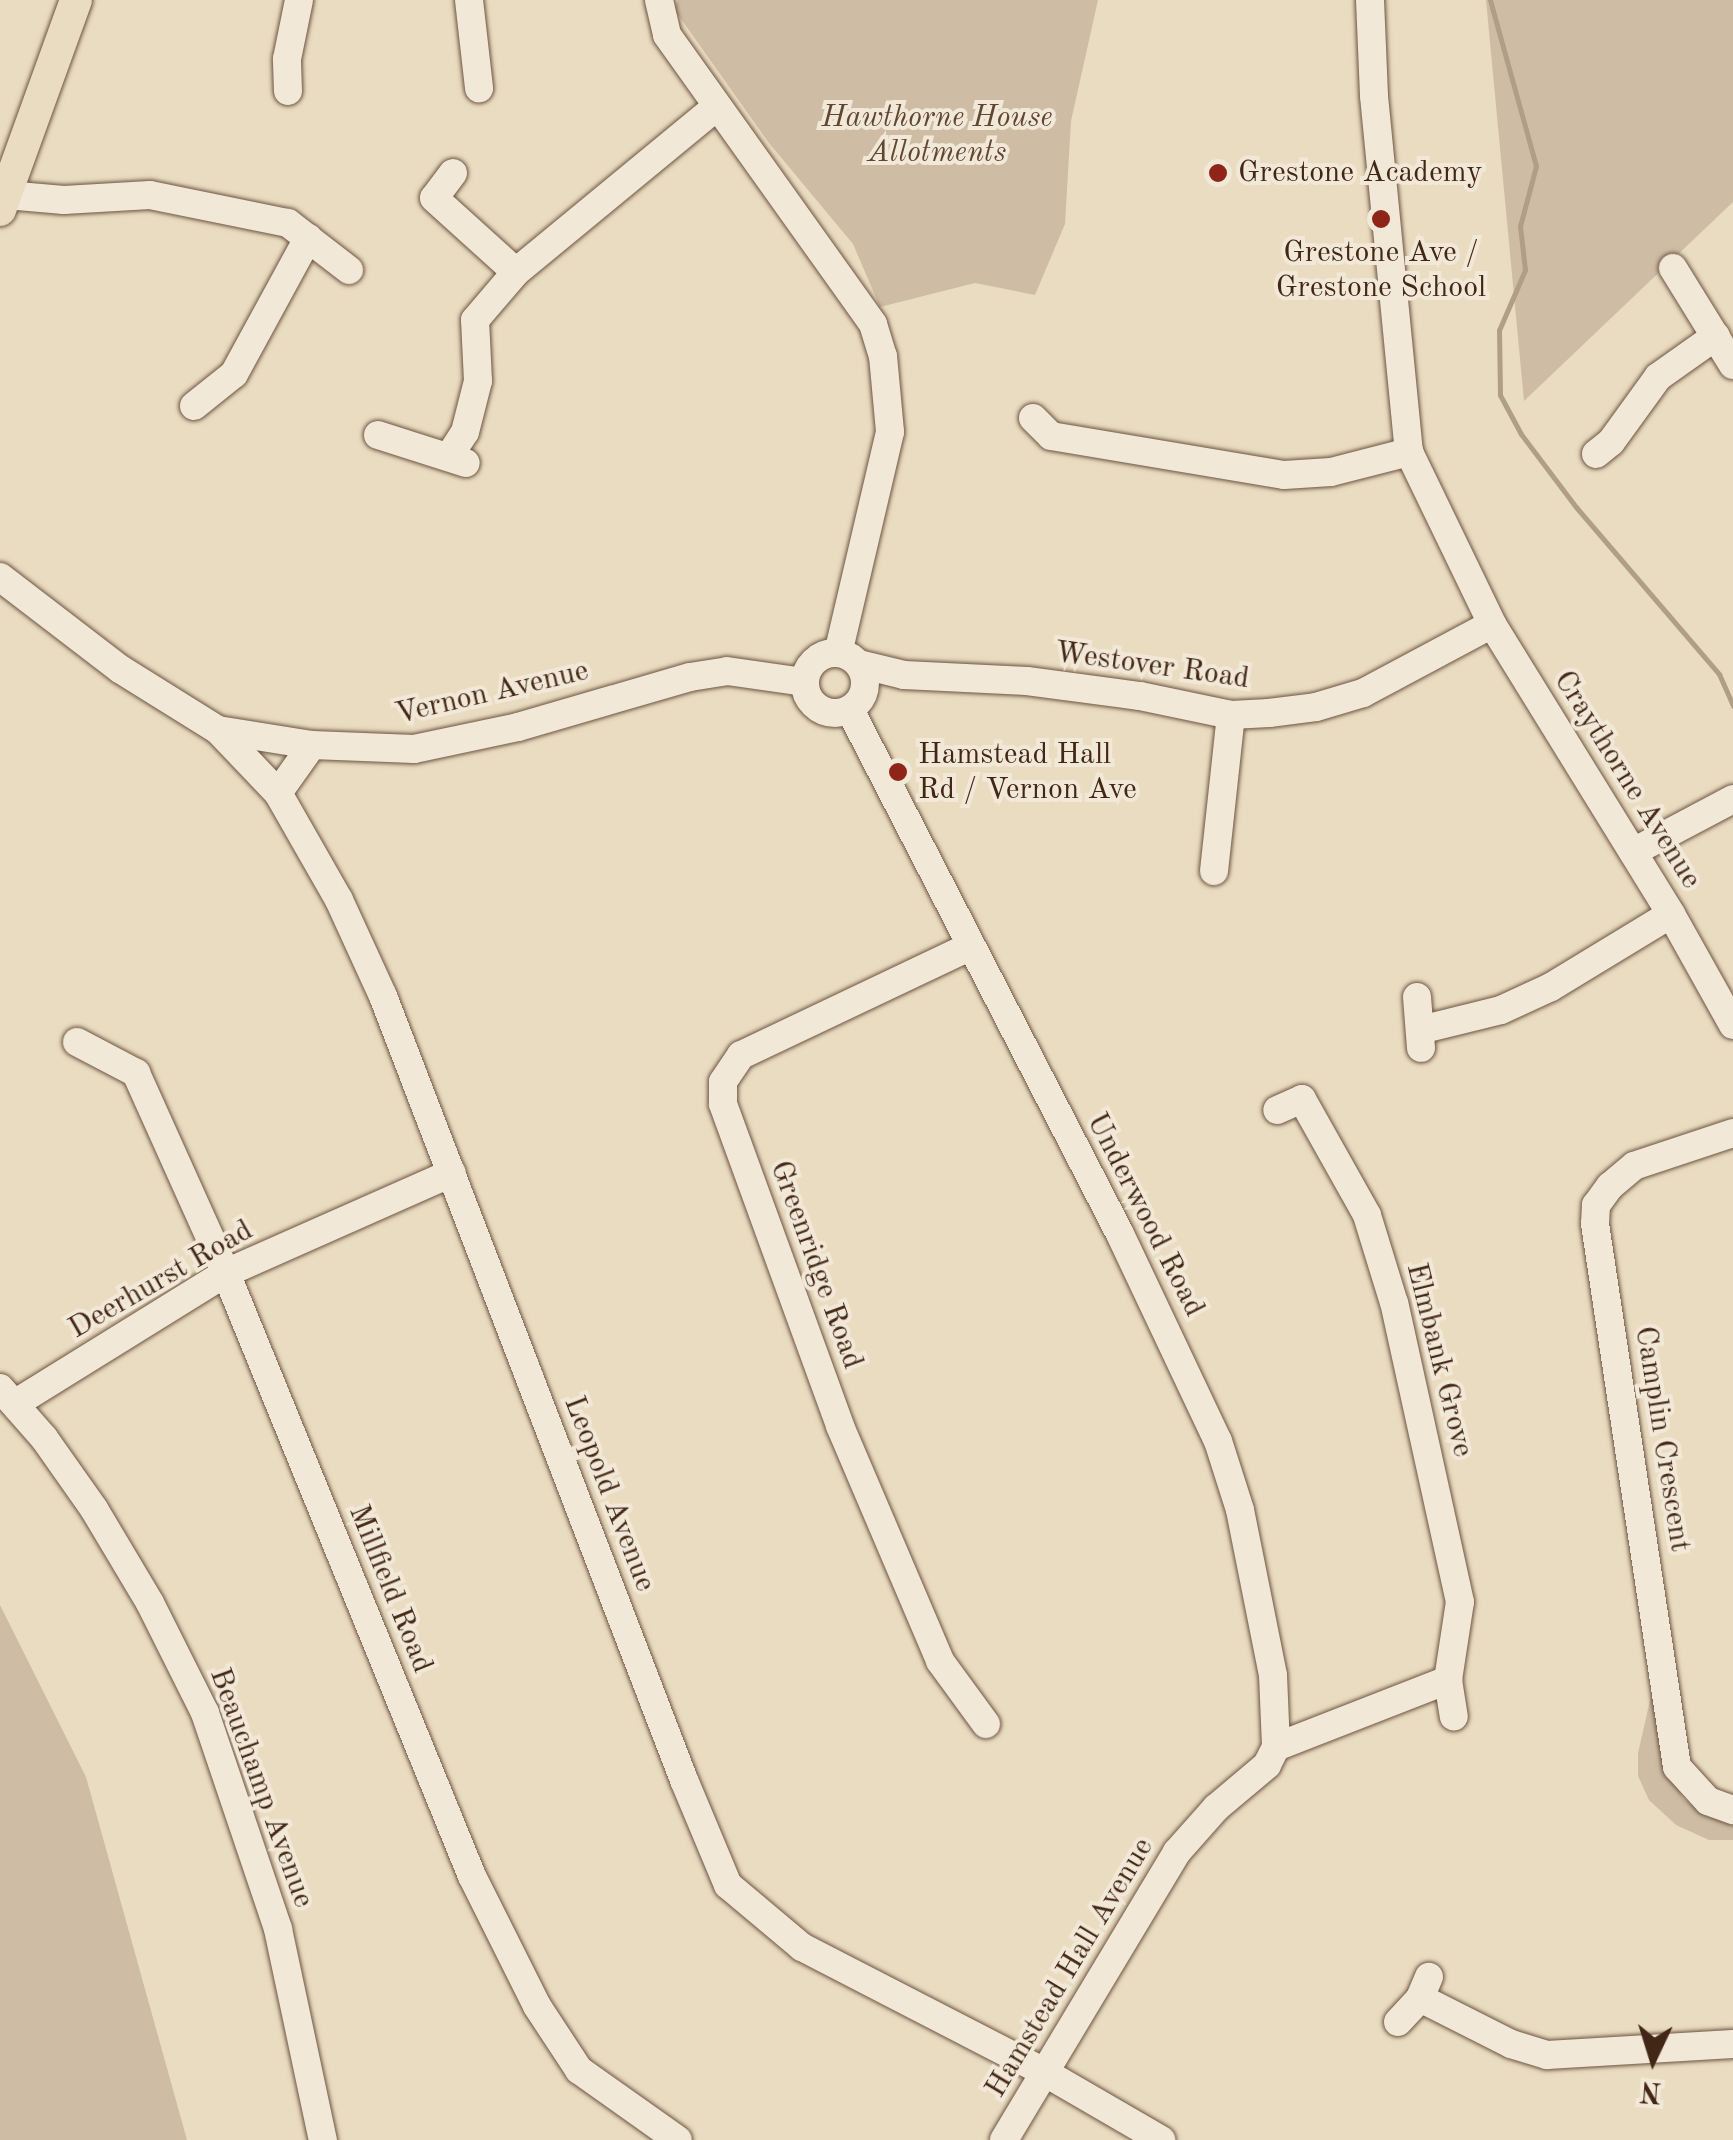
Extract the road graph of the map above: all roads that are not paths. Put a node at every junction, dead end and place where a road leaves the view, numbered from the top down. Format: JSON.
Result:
{"nodes":[{"id":1,"x":76,"y":0,"type":"edge"},
{"id":2,"x":299,"y":0,"type":"edge"},
{"id":3,"x":469,"y":0,"type":"edge"},
{"id":4,"x":659,"y":0,"type":"edge"},
{"id":5,"x":1370,"y":0,"type":"edge"},
{"id":6,"x":287,"y":59,"type":"junction"},
{"id":7,"x":258,"y":62,"type":"dead end"},
{"id":8,"x":484,"y":74,"type":"dead end"},
{"id":9,"x":288,"y":91,"type":"dead end"},
{"id":10,"x":716,"y":107,"type":"junction"},
{"id":11,"x":453,"y":172,"type":"dead end"},
{"id":12,"x":3,"y":202,"type":"edge"},
{"id":13,"x":308,"y":238,"type":"junction"},
{"id":14,"x":1673,"y":268,"type":"dead end"},
{"id":15,"x":350,"y":270,"type":"dead end"},
{"id":16,"x":516,"y":272,"type":"junction"},
{"id":17,"x":1716,"y":336,"type":"junction"},
{"id":18,"x":1733,"y":365,"type":"edge"},
{"id":19,"x":194,"y":406,"type":"dead end"},
{"id":20,"x":1033,"y":418,"type":"dead end"},
{"id":21,"x":378,"y":435,"type":"dead end"},
{"id":22,"x":1409,"y":452,"type":"junction"},
{"id":23,"x":1595,"y":453,"type":"dead end"},
{"id":24,"x":0,"y":577,"type":"edge"},
{"id":25,"x":1492,"y":624,"type":"junction"},
{"id":26,"x":848,"y":658,"type":"junction"},
{"id":27,"x":904,"y":675,"type":"junction"},
{"id":28,"x":804,"y":682,"type":"junction"},
{"id":29,"x":848,"y":707,"type":"junction"},
{"id":30,"x":1231,"y":715,"type":"junction"},
{"id":31,"x":218,"y":730,"type":"junction"},
{"id":32,"x":312,"y":745,"type":"junction"},
{"id":33,"x":278,"y":793,"type":"junction"},
{"id":34,"x":1733,"y":800,"type":"edge"},
{"id":35,"x":1633,"y":852,"type":"junction"},
{"id":36,"x":1214,"y":871,"type":"dead end"},
{"id":37,"x":1672,"y":914,"type":"junction"},
{"id":38,"x":971,"y":946,"type":"junction"},
{"id":39,"x":1417,"y":997,"type":"dead end"},
{"id":40,"x":1733,"y":1025,"type":"edge"},
{"id":41,"x":77,"y":1042,"type":"dead end"},
{"id":42,"x":1277,"y":1110,"type":"dead end"},
{"id":43,"x":1733,"y":1133,"type":"edge"},
{"id":44,"x":452,"y":1173,"type":"junction"},
{"id":45,"x":226,"y":1273,"type":"junction"},
{"id":46,"x":8,"y":1396,"type":"edge"},
{"id":47,"x":1448,"y":1680,"type":"junction"},
{"id":48,"x":1454,"y":1718,"type":"dead end"},
{"id":49,"x":986,"y":1724,"type":"dead end"},
{"id":50,"x":1276,"y":1746,"type":"junction"},
{"id":51,"x":1733,"y":1810,"type":"edge"},
{"id":52,"x":1398,"y":2022,"type":"dead end"},
{"id":53,"x":1733,"y":2044,"type":"edge"},
{"id":54,"x":1042,"y":2071,"type":"junction"},
{"id":55,"x":323,"y":2140,"type":"edge"},
{"id":56,"x":678,"y":2140,"type":"edge"},
{"id":57,"x":1004,"y":2140,"type":"edge"},
{"id":58,"x":1161,"y":2140,"type":"edge"}],
"edges":[{"from":1,"to":12,"type":"main road"},
{"from":2,"to":6,"type":"street"},
{"from":3,"to":8,"type":"street"},
{"from":4,"to":10,"type":"street"},
{"from":5,"to":22,"type":"street"},
{"from":6,"to":7,"type":"street"},
{"from":6,"to":9,"type":"street"},
{"from":10,"to":16,"type":"street"},
{"from":10,"to":26,"type":"street"},
{"from":11,"to":16,"type":"street"},
{"from":12,"to":13,"type":"street"},
{"from":13,"to":15,"type":"street"},
{"from":13,"to":19,"type":"street"},
{"from":14,"to":17,"type":"street"},
{"from":16,"to":21,"type":"street"},
{"from":17,"to":18,"type":"street"},
{"from":17,"to":23,"type":"street"},
{"from":20,"to":22,"type":"street"},
{"from":22,"to":25,"type":"street","name":"Craythorne Avenue"},
{"from":24,"to":31,"type":"street","name":"Vernon Avenue"},
{"from":25,"to":30,"type":"street","name":"Westover Road"},
{"from":25,"to":35,"type":"street","name":"Craythorne Avenue"},
{"from":26,"to":27,"type":"street","name":"Westover Road"},
{"from":26,"to":28,"type":"street"},
{"from":26,"to":29,"type":"street"},
{"from":27,"to":29,"type":"street"},
{"from":27,"to":30,"type":"street","name":"Westover Road"},
{"from":28,"to":29,"type":"street"},
{"from":28,"to":32,"type":"street","name":"Vernon Avenue"},
{"from":29,"to":38,"type":"street","name":"Underwood Road"},
{"from":30,"to":36,"type":"street"},
{"from":31,"to":32,"type":"street","name":"Vernon Avenue"},
{"from":31,"to":33,"type":"street","name":"Leopold Avenue"},
{"from":32,"to":33,"type":"street"},
{"from":33,"to":44,"type":"street","name":"Leopold Avenue"},
{"from":34,"to":35,"type":"street"},
{"from":35,"to":37,"type":"street","name":"Craythorne Avenue"},
{"from":37,"to":39,"type":"street"},
{"from":37,"to":40,"type":"street","name":"Craythorne Avenue"},
{"from":38,"to":49,"type":"street","name":"Greenridge Road"},
{"from":38,"to":50,"type":"street","name":"Underwood Road"},
{"from":41,"to":45,"type":"street","name":"Millfield Road"},
{"from":42,"to":47,"type":"street","name":"Elmbank Grove"},
{"from":43,"to":51,"type":"street","name":"Camplin Crescent"},
{"from":44,"to":45,"type":"street","name":"Deerhurst Road"},
{"from":44,"to":54,"type":"street","name":"Leopold Avenue"},
{"from":45,"to":46,"type":"street","name":"Deerhurst Road"},
{"from":45,"to":56,"type":"street","name":"Millfield Road"},
{"from":46,"to":55,"type":"street","name":"Beauchamp Avenue"},
{"from":47,"to":48,"type":"street","name":"Elmbank Grove"},
{"from":47,"to":50,"type":"street"},
{"from":50,"to":54,"type":"street","name":"Hamstead Hall Avenue"},
{"from":52,"to":53,"type":"street"},
{"from":54,"to":57,"type":"street","name":"Hamstead Hall Avenue"},
{"from":54,"to":58,"type":"street","name":"Leopold Avenue"}]}
